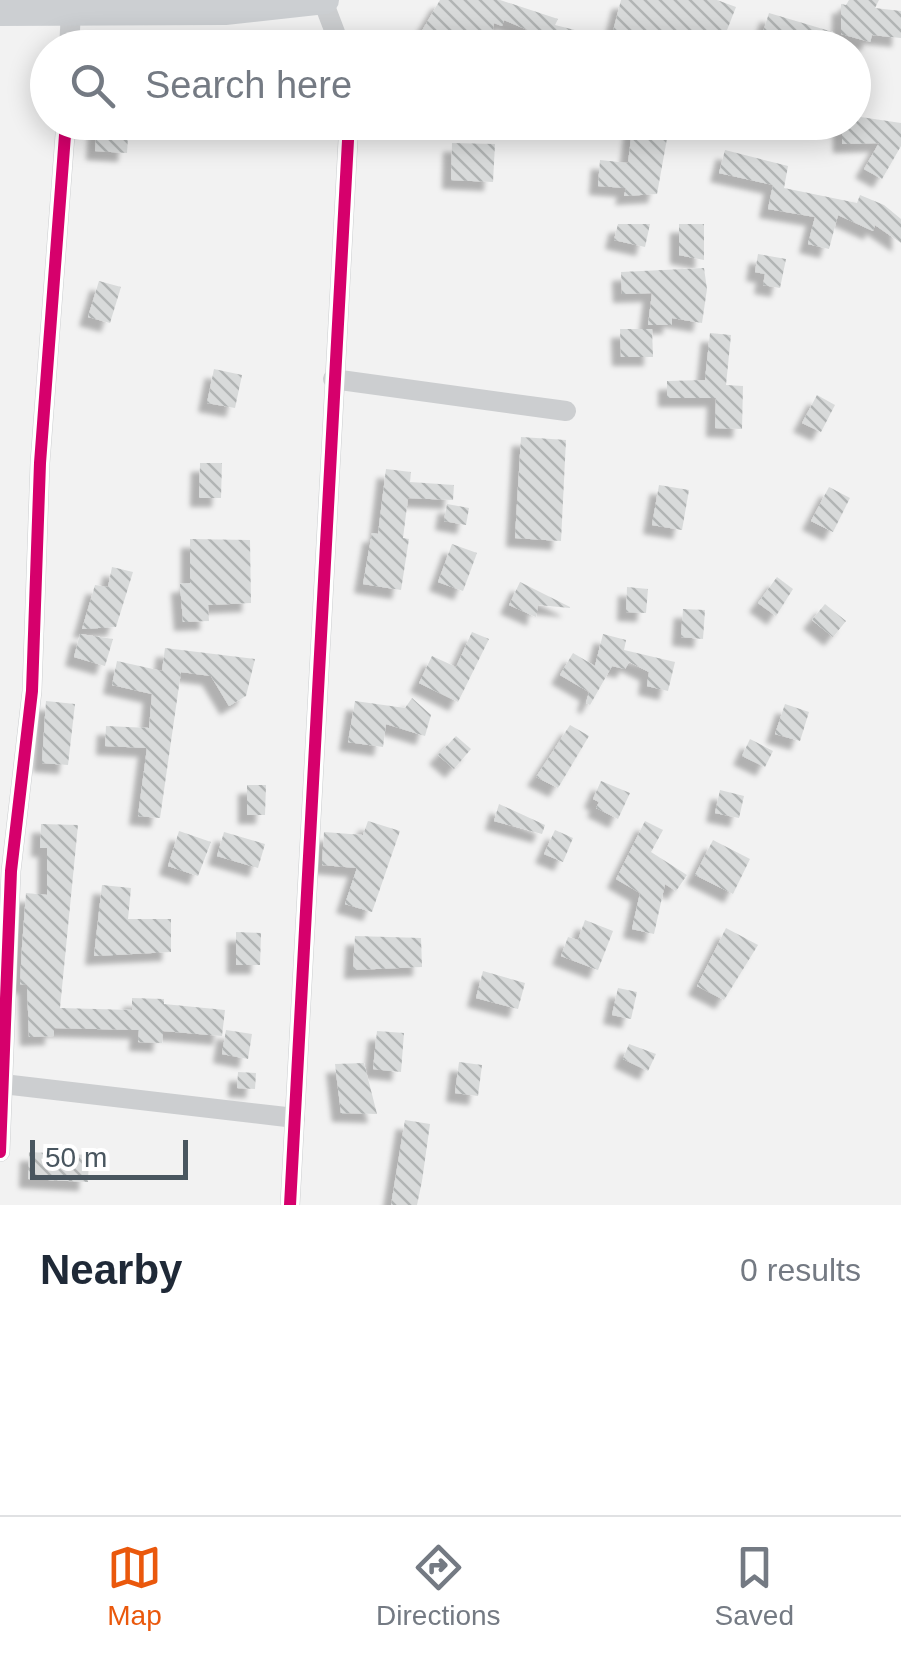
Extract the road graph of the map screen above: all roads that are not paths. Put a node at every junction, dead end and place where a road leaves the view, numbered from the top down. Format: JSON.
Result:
{"nodes":[{"id":1,"x":324,"y":0,"type":"edge"},
{"id":2,"x":0,"y":12,"type":"edge"},
{"id":3,"x":71,"y":12,"type":"junction"},
{"id":4,"x":70,"y":30,"type":"edge"},
{"id":5,"x":334,"y":30,"type":"edge"},
{"id":6,"x":65,"y":140,"type":"edge"},
{"id":7,"x":348,"y":140,"type":"edge"},
{"id":8,"x":333,"y":378,"type":"junction"},
{"id":9,"x":566,"y":410,"type":"dead end"},
{"id":10,"x":3,"y":1008,"type":"edge"},
{"id":11,"x":3,"y":1084,"type":"junction"},
{"id":12,"x":294,"y":1118,"type":"junction"},
{"id":13,"x":0,"y":1152,"type":"edge"},
{"id":14,"x":290,"y":1205,"type":"edge"}],
"edges":[{"from":1,"to":3,"type":"main road"},
{"from":1,"to":5,"type":"street"},
{"from":2,"to":3,"type":"main road"},
{"from":3,"to":4,"type":"street"},
{"from":6,"to":10,"type":"street"},
{"from":7,"to":8,"type":"street"},
{"from":8,"to":9,"type":"street"},
{"from":8,"to":12,"type":"street"},
{"from":10,"to":11,"type":"street"},
{"from":11,"to":12,"type":"street"},
{"from":11,"to":13,"type":"street"},
{"from":12,"to":14,"type":"street"}]}
